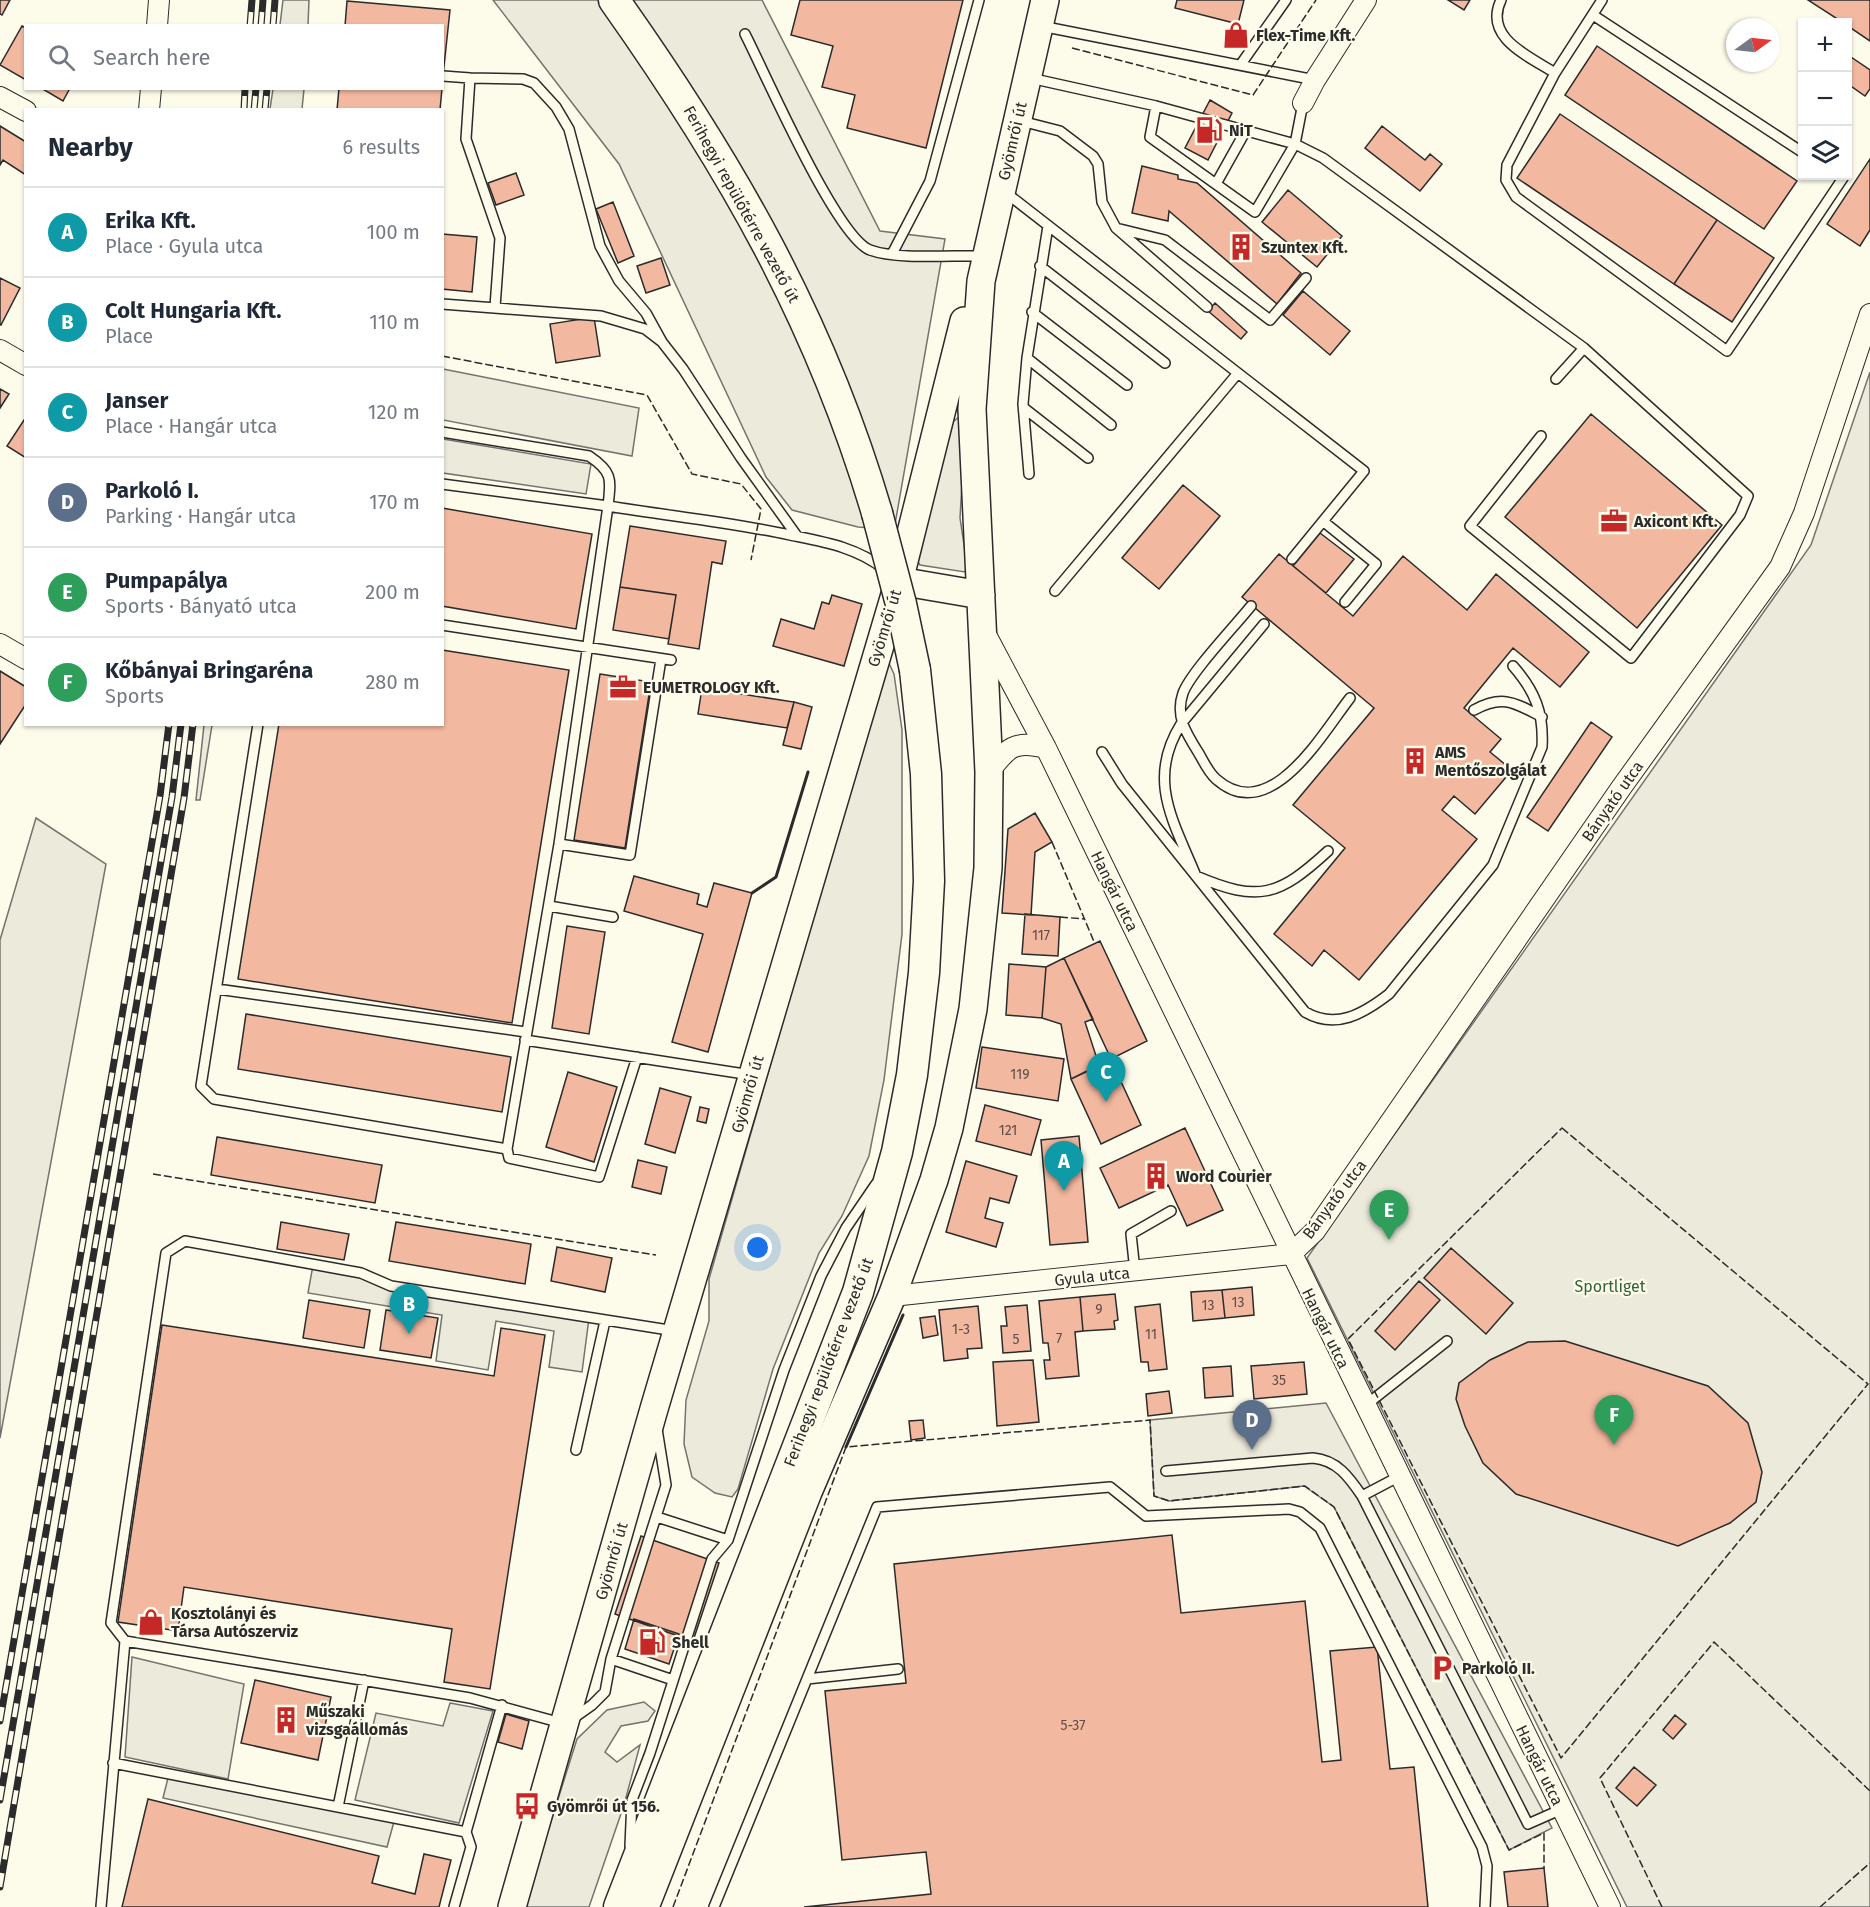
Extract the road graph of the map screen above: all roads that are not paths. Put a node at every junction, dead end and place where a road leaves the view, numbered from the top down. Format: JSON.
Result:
{"nodes":[{"id":1,"x":159,"y":0,"type":"edge"},
{"id":2,"x":614,"y":0,"type":"edge"},
{"id":3,"x":978,"y":0,"type":"edge"},
{"id":4,"x":1286,"y":0,"type":"edge"},
{"id":5,"x":1366,"y":0,"type":"edge"},
{"id":6,"x":1501,"y":0,"type":"edge"},
{"id":7,"x":1602,"y":0,"type":"edge"},
{"id":8,"x":1042,"y":13,"type":"edge"},
{"id":9,"x":1593,"y":15,"type":"junction"},
{"id":10,"x":157,"y":24,"type":"edge"},
{"id":11,"x":745,"y":34,"type":"dead end"},
{"id":12,"x":1241,"y":64,"type":"junction"},
{"id":13,"x":1556,"y":73,"type":"junction"},
{"id":14,"x":444,"y":76,"type":"edge"},
{"id":15,"x":1027,"y":77,"type":"junction"},
{"id":16,"x":470,"y":78,"type":"junction"},
{"id":17,"x":1315,"y":80,"type":"junction"},
{"id":18,"x":151,"y":90,"type":"edge"},
{"id":19,"x":0,"y":97,"type":"edge"},
{"id":20,"x":1303,"y":103,"type":"joint"},
{"id":21,"x":1156,"y":106,"type":"junction"},
{"id":22,"x":149,"y":108,"type":"edge"},
{"id":23,"x":24,"y":110,"type":"edge"},
{"id":24,"x":1017,"y":120,"type":"junction"},
{"id":25,"x":1245,"y":132,"type":"junction"},
{"id":26,"x":1295,"y":144,"type":"junction"},
{"id":27,"x":1798,"y":149,"type":"edge"},
{"id":28,"x":1842,"y":180,"type":"edge"},
{"id":29,"x":1217,"y":182,"type":"junction"},
{"id":30,"x":1001,"y":189,"type":"junction"},
{"id":31,"x":1048,"y":226,"type":"junction"},
{"id":32,"x":1116,"y":228,"type":"junction"},
{"id":33,"x":892,"y":254,"type":"junction"},
{"id":34,"x":1040,"y":266,"type":"junction"},
{"id":35,"x":983,"y":269,"type":"junction"},
{"id":36,"x":1306,"y":278,"type":"dead end"},
{"id":37,"x":444,"y":304,"type":"edge"},
{"id":38,"x":495,"y":307,"type":"junction"},
{"id":39,"x":1207,"y":307,"type":"dead end"},
{"id":40,"x":1032,"y":312,"type":"junction"},
{"id":41,"x":1870,"y":314,"type":"edge"},
{"id":42,"x":662,"y":342,"type":"junction"},
{"id":43,"x":1584,"y":348,"type":"junction"},
{"id":44,"x":0,"y":350,"type":"edge"},
{"id":45,"x":1027,"y":358,"type":"junction"},
{"id":46,"x":1165,"y":363,"type":"dead end"},
{"id":47,"x":24,"y":364,"type":"edge"},
{"id":48,"x":1239,"y":373,"type":"junction"},
{"id":49,"x":1556,"y":379,"type":"dead end"},
{"id":50,"x":1127,"y":385,"type":"dead end"},
{"id":51,"x":1024,"y":408,"type":"junction"},
{"id":52,"x":1111,"y":425,"type":"dead end"},
{"id":53,"x":444,"y":432,"type":"edge"},
{"id":54,"x":1540,"y":436,"type":"dead end"},
{"id":55,"x":1088,"y":458,"type":"dead end"},
{"id":56,"x":1029,"y":474,"type":"dead end"},
{"id":57,"x":444,"y":484,"type":"edge"},
{"id":58,"x":608,"y":506,"type":"junction"},
{"id":59,"x":1323,"y":522,"type":"junction"},
{"id":60,"x":797,"y":536,"type":"junction"},
{"id":61,"x":1292,"y":559,"type":"dead end"},
{"id":62,"x":899,"y":581,"type":"junction"},
{"id":63,"x":1055,"y":591,"type":"dead end"},
{"id":64,"x":981,"y":595,"type":"junction"},
{"id":65,"x":1345,"y":602,"type":"dead end"},
{"id":66,"x":1251,"y":606,"type":"dead end"},
{"id":67,"x":1264,"y":624,"type":"dead end"},
{"id":68,"x":444,"y":626,"type":"edge"},
{"id":69,"x":982,"y":628,"type":"junction"},
{"id":70,"x":0,"y":644,"type":"edge"},
{"id":71,"x":586,"y":648,"type":"junction"},
{"id":72,"x":24,"y":658,"type":"edge"},
{"id":73,"x":1513,"y":666,"type":"dead end"},
{"id":74,"x":1350,"y":698,"type":"dead end"},
{"id":75,"x":1474,"y":710,"type":"dead end"},
{"id":76,"x":1542,"y":717,"type":"junction"},
{"id":77,"x":1181,"y":724,"type":"junction"},
{"id":78,"x":258,"y":726,"type":"edge"},
{"id":79,"x":1046,"y":748,"type":"junction"},
{"id":80,"x":1102,"y":752,"type":"dead end"},
{"id":81,"x":988,"y":772,"type":"junction"},
{"id":82,"x":559,"y":844,"type":"junction"},
{"id":83,"x":1328,"y":851,"type":"dead end"},
{"id":84,"x":1196,"y":876,"type":"junction"},
{"id":85,"x":549,"y":906,"type":"junction"},
{"id":86,"x":613,"y":917,"type":"dead end"},
{"id":87,"x":218,"y":989,"type":"junction"},
{"id":88,"x":525,"y":1036,"type":"junction"},
{"id":89,"x":637,"y":1057,"type":"junction"},
{"id":90,"x":753,"y":1075,"type":"junction"},
{"id":91,"x":507,"y":1149,"type":"junction"},
{"id":92,"x":897,"y":1152,"type":"junction"},
{"id":93,"x":1171,"y":1211,"type":"dead end"},
{"id":94,"x":1291,"y":1254,"type":"junction"},
{"id":95,"x":1136,"y":1271,"type":"junction"},
{"id":96,"x":892,"y":1296,"type":"junction"},
{"id":97,"x":606,"y":1321,"type":"junction"},
{"id":98,"x":677,"y":1331,"type":"junction"},
{"id":99,"x":1447,"y":1341,"type":"dead end"},
{"id":100,"x":1364,"y":1407,"type":"junction"},
{"id":101,"x":654,"y":1409,"type":"junction"},
{"id":102,"x":576,"y":1450,"type":"dead end"},
{"id":103,"x":1166,"y":1471,"type":"dead end"},
{"id":104,"x":1398,"y":1477,"type":"junction"},
{"id":105,"x":1362,"y":1496,"type":"junction"},
{"id":106,"x":657,"y":1517,"type":"junction"},
{"id":107,"x":728,"y":1540,"type":"junction"},
{"id":108,"x":727,"y":1632,"type":"junction"},
{"id":109,"x":125,"y":1641,"type":"junction"},
{"id":110,"x":612,"y":1659,"type":"junction"},
{"id":111,"x":898,"y":1669,"type":"dead end"},
{"id":112,"x":807,"y":1679,"type":"junction"},
{"id":113,"x":364,"y":1680,"type":"junction"},
{"id":114,"x":673,"y":1680,"type":"junction"},
{"id":115,"x":714,"y":1695,"type":"dead end"},
{"id":116,"x":502,"y":1706,"type":"junction"},
{"id":117,"x":709,"y":1716,"type":"dead end"},
{"id":118,"x":565,"y":1724,"type":"junction"},
{"id":119,"x":113,"y":1763,"type":"junction"},
{"id":120,"x":694,"y":1780,"type":"junction"},
{"id":121,"x":338,"y":1807,"type":"junction"},
{"id":122,"x":1562,"y":1809,"type":"junction"},
{"id":123,"x":466,"y":1832,"type":"junction"},
{"id":124,"x":624,"y":1895,"type":"edge"},
{"id":125,"x":101,"y":1907,"type":"edge"},
{"id":126,"x":454,"y":1907,"type":"edge"},
{"id":127,"x":512,"y":1907,"type":"edge"},
{"id":128,"x":645,"y":1907,"type":"edge"},
{"id":129,"x":714,"y":1907,"type":"edge"},
{"id":130,"x":1485,"y":1907,"type":"edge"},
{"id":131,"x":1610,"y":1907,"type":"edge"}],
"edges":[{"from":1,"to":10,"type":"street"},
{"from":2,"to":92,"type":"main road","name":"Ferihegyi repülőtérre vezető út","bridge":true},
{"from":3,"to":33,"type":"lane"},
{"from":4,"to":12,"type":"lane"},
{"from":5,"to":17,"type":"street"},
{"from":6,"to":13,"type":"lane"},
{"from":7,"to":9,"type":"lane"},
{"from":8,"to":12,"type":"lane"},
{"from":8,"to":15,"type":"street","name":"Gyömrői út"},
{"from":9,"to":13,"type":"lane"},
{"from":9,"to":27,"type":"lane"},
{"from":11,"to":33,"type":"lane"},
{"from":12,"to":17,"type":"lane"},
{"from":13,"to":28,"type":"lane"},
{"from":14,"to":16,"type":"lane"},
{"from":15,"to":21,"type":"lane"},
{"from":15,"to":24,"type":"street","name":"Gyömrői út"},
{"from":16,"to":38,"type":"lane"},
{"from":16,"to":42,"type":"lane"},
{"from":17,"to":20,"type":"street"},
{"from":18,"to":22,"type":"street"},
{"from":19,"to":23,"type":"street"},
{"from":20,"to":26,"type":"lane"},
{"from":21,"to":25,"type":"lane"},
{"from":21,"to":29,"type":"lane"},
{"from":24,"to":30,"type":"street","name":"Gyömrői út"},
{"from":24,"to":32,"type":"lane"},
{"from":25,"to":26,"type":"lane"},
{"from":25,"to":29,"type":"lane"},
{"from":26,"to":29,"type":"lane"},
{"from":26,"to":43,"type":"lane"},
{"from":30,"to":31,"type":"lane"},
{"from":30,"to":35,"type":"street","name":"Gyömrői út"},
{"from":31,"to":34,"type":"lane"},
{"from":31,"to":48,"type":"lane"},
{"from":32,"to":36,"type":"lane"},
{"from":32,"to":39,"type":"lane"},
{"from":33,"to":35,"type":"lane"},
{"from":34,"to":40,"type":"lane"},
{"from":34,"to":46,"type":"lane"},
{"from":35,"to":62,"type":"street","name":"Gyömrői út"},
{"from":35,"to":64,"type":"street","name":"Gyömrői út"},
{"from":37,"to":38,"type":"lane"},
{"from":38,"to":42,"type":"lane"},
{"from":40,"to":45,"type":"lane"},
{"from":40,"to":50,"type":"lane"},
{"from":41,"to":94,"type":"street","name":"Bányató utca"},
{"from":42,"to":60,"type":"lane"},
{"from":43,"to":49,"type":"lane"},
{"from":43,"to":54,"type":"lane"},
{"from":44,"to":47,"type":"street"},
{"from":45,"to":51,"type":"lane"},
{"from":45,"to":52,"type":"lane"},
{"from":48,"to":59,"type":"lane"},
{"from":48,"to":63,"type":"lane"},
{"from":51,"to":55,"type":"lane"},
{"from":51,"to":56,"type":"lane"},
{"from":53,"to":58,"type":"lane"},
{"from":57,"to":58,"type":"lane"},
{"from":58,"to":60,"type":"lane"},
{"from":58,"to":71,"type":"lane"},
{"from":59,"to":61,"type":"lane"},
{"from":59,"to":65,"type":"lane"},
{"from":60,"to":62,"type":"lane"},
{"from":62,"to":64,"type":"street"},
{"from":62,"to":90,"type":"street","name":"Gyömrői út"},
{"from":64,"to":69,"type":"street","name":"Gyömrői út"},
{"from":66,"to":77,"type":"lane"},
{"from":67,"to":77,"type":"lane"},
{"from":68,"to":71,"type":"lane"},
{"from":69,"to":79,"type":"street","name":"Hangár utca"},
{"from":69,"to":81,"type":"street","name":"Gyömrői út"},
{"from":70,"to":72,"type":"street"},
{"from":71,"to":82,"type":"lane"},
{"from":71,"to":82,"type":"lane"},
{"from":73,"to":76,"type":"lane"},
{"from":74,"to":77,"type":"lane"},
{"from":75,"to":76,"type":"lane"},
{"from":76,"to":84,"type":"lane"},
{"from":77,"to":84,"type":"lane"},
{"from":78,"to":87,"type":"lane"},
{"from":79,"to":81,"type":"street"},
{"from":79,"to":94,"type":"street","name":"Hangár utca"},
{"from":80,"to":84,"type":"lane"},
{"from":81,"to":96,"type":"street","name":"Gyömrői út"},
{"from":82,"to":85,"type":"lane"},
{"from":83,"to":84,"type":"lane"},
{"from":85,"to":86,"type":"lane"},
{"from":85,"to":88,"type":"lane"},
{"from":87,"to":88,"type":"lane"},
{"from":87,"to":91,"type":"lane"},
{"from":88,"to":89,"type":"lane"},
{"from":88,"to":91,"type":"lane"},
{"from":89,"to":90,"type":"lane"},
{"from":89,"to":91,"type":"lane"},
{"from":90,"to":98,"type":"street","name":"Gyömrői út"},
{"from":92,"to":107,"type":"lane"},
{"from":92,"to":108,"type":"main road","name":"Ferihegyi repülőtérre vezető út"},
{"from":93,"to":95,"type":"lane"},
{"from":94,"to":95,"type":"street","name":"Gyula utca"},
{"from":94,"to":100,"type":"street","name":"Hangár utca"},
{"from":95,"to":96,"type":"street","name":"Gyula utca"},
{"from":96,"to":120,"type":"street","name":"Gyömrői út"},
{"from":97,"to":98,"type":"lane"},
{"from":97,"to":102,"type":"lane"},
{"from":97,"to":109,"type":"lane"},
{"from":98,"to":101,"type":"street","name":"Gyömrői út"},
{"from":99,"to":100,"type":"lane"},
{"from":100,"to":104,"type":"street","name":"Hangár utca"},
{"from":101,"to":106,"type":"lane"},
{"from":101,"to":118,"type":"street","name":"Gyömrői út"},
{"from":103,"to":105,"type":"lane"},
{"from":104,"to":105,"type":"lane"},
{"from":104,"to":122,"type":"street","name":"Hangár utca"},
{"from":105,"to":122,"type":"lane"},
{"from":106,"to":107,"type":"lane"},
{"from":106,"to":110,"type":"lane"},
{"from":107,"to":114,"type":"lane"},
{"from":108,"to":115,"type":"lane"},
{"from":108,"to":124,"type":"main road","name":"Ferihegyi repülőtérre vezető út"},
{"from":109,"to":113,"type":"lane"},
{"from":109,"to":119,"type":"lane"},
{"from":110,"to":114,"type":"lane"},
{"from":110,"to":118,"type":"lane"},
{"from":111,"to":112,"type":"lane"},
{"from":112,"to":129,"type":"lane"},
{"from":112,"to":130,"type":"lane"},
{"from":113,"to":116,"type":"lane"},
{"from":113,"to":121,"type":"lane"},
{"from":114,"to":124,"type":"lane"},
{"from":116,"to":118,"type":"lane"},
{"from":116,"to":123,"type":"lane"},
{"from":117,"to":120,"type":"lane"},
{"from":118,"to":127,"type":"street","name":"Gyömrői út"},
{"from":119,"to":121,"type":"lane"},
{"from":119,"to":125,"type":"lane"},
{"from":120,"to":128,"type":"street","name":"Gyömrői út"},
{"from":121,"to":123,"type":"lane"},
{"from":122,"to":131,"type":"street","name":"Hangár utca"},
{"from":123,"to":126,"type":"lane"}]}
